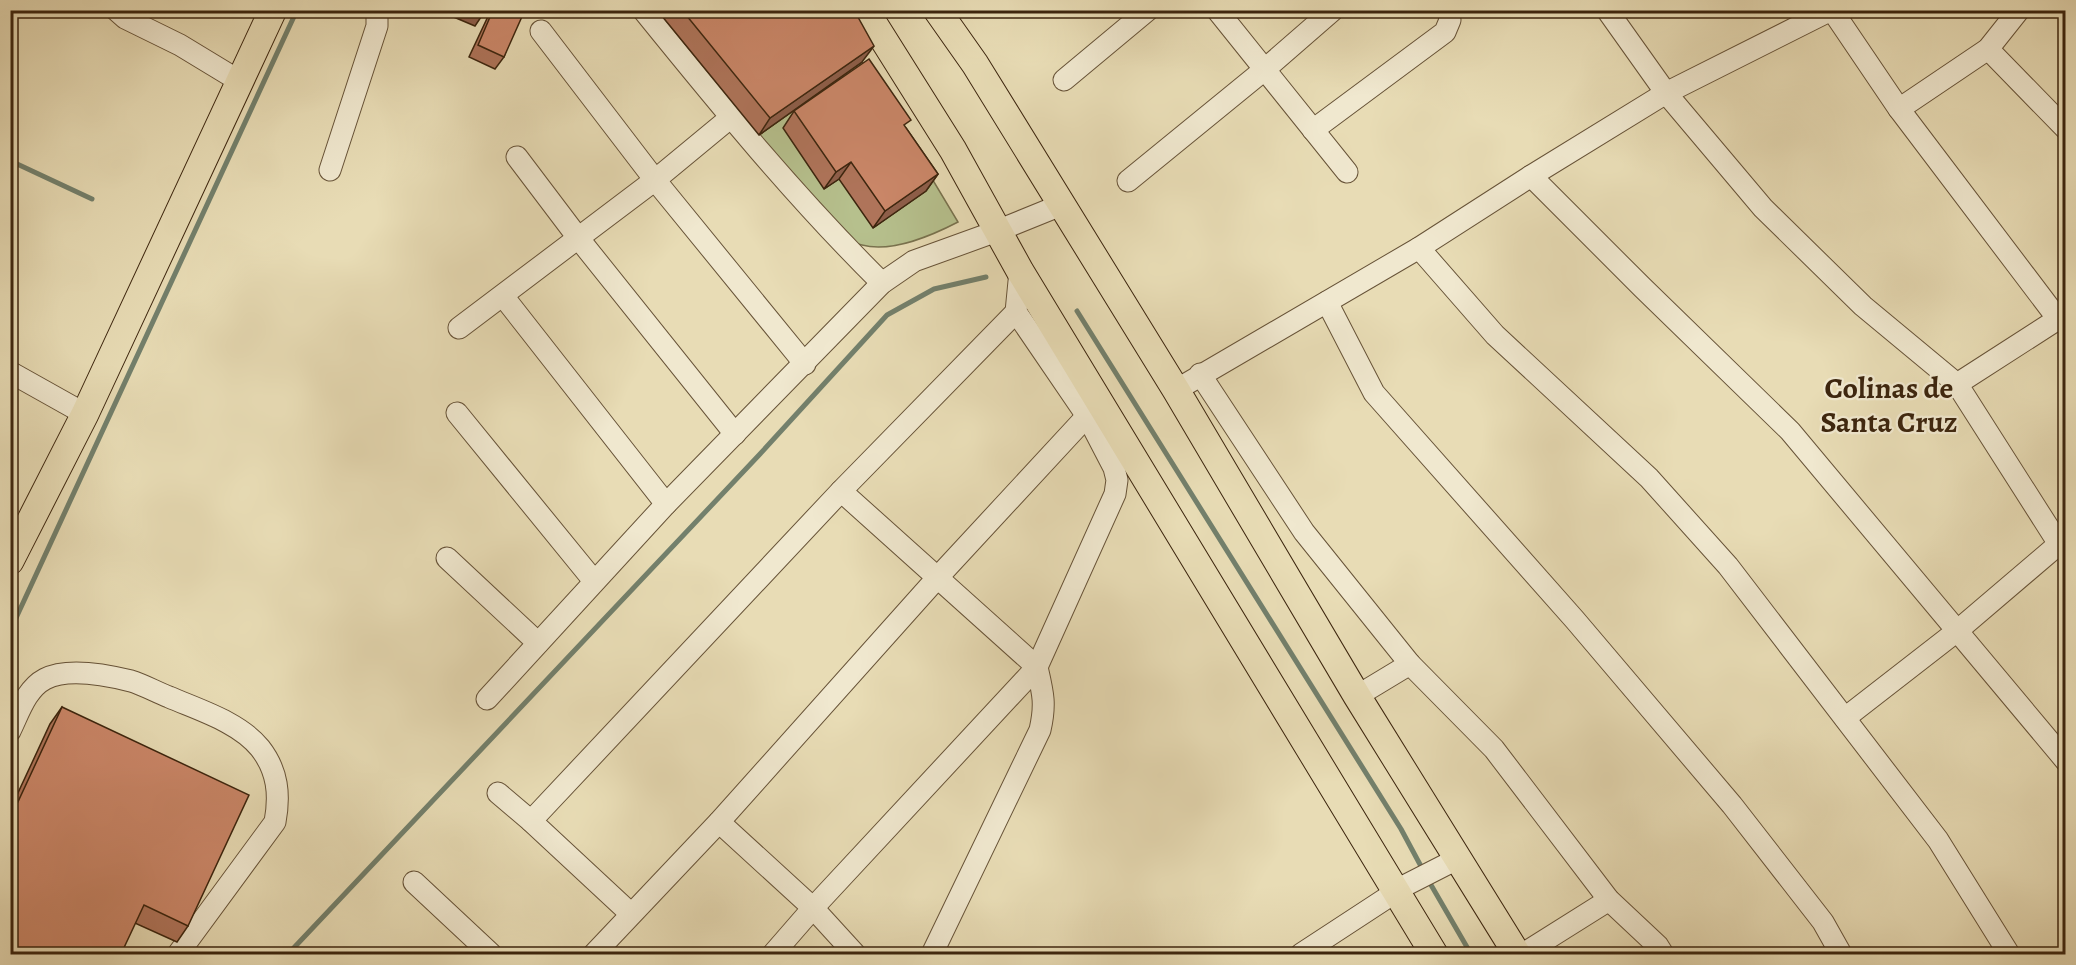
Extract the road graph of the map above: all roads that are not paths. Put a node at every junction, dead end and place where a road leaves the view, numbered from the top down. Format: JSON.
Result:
{"nodes":[{"id":1,"x":116,"y":10,"type":"edge"},
{"id":2,"x":273,"y":10,"type":"edge"},
{"id":3,"x":377,"y":10,"type":"edge"},
{"id":4,"x":643,"y":10,"type":"edge"},
{"id":5,"x":865,"y":10,"type":"edge"},
{"id":6,"x":937,"y":10,"type":"edge"},
{"id":7,"x":1148,"y":10,"type":"edge"},
{"id":8,"x":1216,"y":10,"type":"edge"},
{"id":9,"x":1333,"y":10,"type":"edge"},
{"id":10,"x":1448,"y":10,"type":"edge"},
{"id":11,"x":1607,"y":10,"type":"edge"},
{"id":12,"x":1832,"y":10,"type":"edge"},
{"id":13,"x":2019,"y":10,"type":"edge"},
{"id":14,"x":541,"y":31,"type":"dead end"},
{"id":15,"x":1988,"y":49,"type":"junction"},
{"id":16,"x":1264,"y":70,"type":"junction"},
{"id":17,"x":1064,"y":80,"type":"dead end"},
{"id":18,"x":241,"y":82,"type":"junction"},
{"id":19,"x":1666,"y":93,"type":"junction"},
{"id":20,"x":1899,"y":109,"type":"junction"},
{"id":21,"x":730,"y":118,"type":"junction"},
{"id":22,"x":2066,"y":129,"type":"edge"},
{"id":23,"x":1313,"y":130,"type":"junction"},
{"id":24,"x":517,"y":157,"type":"dead end"},
{"id":25,"x":330,"y":170,"type":"dead end"},
{"id":26,"x":1347,"y":172,"type":"dead end"},
{"id":27,"x":1531,"y":176,"type":"junction"},
{"id":28,"x":655,"y":180,"type":"junction"},
{"id":29,"x":1128,"y":181,"type":"dead end"},
{"id":30,"x":1061,"y":205,"type":"junction"},
{"id":31,"x":997,"y":231,"type":"junction"},
{"id":32,"x":579,"y":239,"type":"junction"},
{"id":33,"x":1419,"y":248,"type":"junction"},
{"id":34,"x":1020,"y":271,"type":"junction"},
{"id":35,"x":882,"y":283,"type":"junction"},
{"id":36,"x":502,"y":296,"type":"junction"},
{"id":37,"x":1327,"y":302,"type":"junction"},
{"id":38,"x":1016,"y":312,"type":"junction"},
{"id":39,"x":2062,"y":317,"type":"edge"},
{"id":40,"x":459,"y":328,"type":"dead end"},
{"id":41,"x":805,"y":364,"type":"junction"},
{"id":42,"x":10,"y":372,"type":"edge"},
{"id":43,"x":1200,"y":374,"type":"junction"},
{"id":44,"x":1956,"y":384,"type":"junction"},
{"id":45,"x":1176,"y":390,"type":"junction"},
{"id":46,"x":457,"y":413,"type":"dead end"},
{"id":47,"x":85,"y":414,"type":"junction"},
{"id":48,"x":1087,"y":416,"type":"junction"},
{"id":49,"x":735,"y":434,"type":"junction"},
{"id":50,"x":842,"y":491,"type":"junction"},
{"id":51,"x":666,"y":504,"type":"junction"},
{"id":52,"x":2062,"y":541,"type":"edge"},
{"id":53,"x":447,"y":558,"type":"dead end"},
{"id":54,"x":10,"y":561,"type":"edge"},
{"id":55,"x":938,"y":577,"type":"junction"},
{"id":56,"x":594,"y":581,"type":"junction"},
{"id":57,"x":1957,"y":631,"type":"junction"},
{"id":58,"x":538,"y":643,"type":"junction"},
{"id":59,"x":1410,"y":664,"type":"junction"},
{"id":60,"x":1037,"y":667,"type":"junction"},
{"id":61,"x":1357,"y":696,"type":"junction"},
{"id":62,"x":487,"y":699,"type":"dead end"},
{"id":63,"x":1845,"y":718,"type":"junction"},
{"id":64,"x":10,"y":731,"type":"edge"},
{"id":65,"x":2064,"y":757,"type":"edge"},
{"id":66,"x":498,"y":793,"type":"dead end"},
{"id":67,"x":531,"y":821,"type":"junction"},
{"id":68,"x":719,"y":822,"type":"junction"},
{"id":69,"x":1451,"y":862,"type":"junction"},
{"id":70,"x":414,"y":882,"type":"dead end"},
{"id":71,"x":1402,"y":887,"type":"junction"},
{"id":72,"x":1609,"y":900,"type":"junction"},
{"id":73,"x":813,"y":908,"type":"junction"},
{"id":74,"x":631,"y":914,"type":"junction"},
{"id":75,"x":178,"y":954,"type":"edge"},
{"id":76,"x":491,"y":954,"type":"edge"},
{"id":77,"x":594,"y":954,"type":"edge"},
{"id":78,"x":773,"y":954,"type":"edge"},
{"id":79,"x":855,"y":954,"type":"edge"},
{"id":80,"x":932,"y":954,"type":"edge"},
{"id":81,"x":1301,"y":954,"type":"edge"},
{"id":82,"x":1434,"y":954,"type":"edge"},
{"id":83,"x":1517,"y":954,"type":"edge"},
{"id":84,"x":1523,"y":954,"type":"edge"},
{"id":85,"x":1663,"y":954,"type":"edge"},
{"id":86,"x":1841,"y":954,"type":"edge"},
{"id":87,"x":2009,"y":954,"type":"edge"}],
"edges":[{"from":1,"to":18,"type":"street"},
{"from":2,"to":18,"type":"main road"},
{"from":3,"to":25,"type":"street"},
{"from":4,"to":21,"type":"street"},
{"from":5,"to":31,"type":"main road"},
{"from":6,"to":30,"type":"main road"},
{"from":7,"to":17,"type":"street"},
{"from":8,"to":16,"type":"street"},
{"from":9,"to":16,"type":"street"},
{"from":10,"to":23,"type":"street"},
{"from":11,"to":19,"type":"street"},
{"from":12,"to":19,"type":"street"},
{"from":12,"to":20,"type":"street"},
{"from":13,"to":15,"type":"street"},
{"from":14,"to":28,"type":"street"},
{"from":15,"to":20,"type":"street"},
{"from":15,"to":22,"type":"street"},
{"from":16,"to":23,"type":"street"},
{"from":16,"to":29,"type":"street"},
{"from":18,"to":47,"type":"main road"},
{"from":19,"to":27,"type":"street"},
{"from":19,"to":44,"type":"street"},
{"from":20,"to":39,"type":"street"},
{"from":21,"to":28,"type":"street"},
{"from":21,"to":35,"type":"street"},
{"from":23,"to":26,"type":"street"},
{"from":24,"to":32,"type":"street"},
{"from":27,"to":33,"type":"street"},
{"from":27,"to":57,"type":"street"},
{"from":28,"to":32,"type":"street"},
{"from":28,"to":41,"type":"street"},
{"from":30,"to":31,"type":"street"},
{"from":30,"to":45,"type":"main road"},
{"from":31,"to":34,"type":"main road"},
{"from":31,"to":35,"type":"street"},
{"from":32,"to":36,"type":"street"},
{"from":32,"to":49,"type":"street"},
{"from":33,"to":37,"type":"street"},
{"from":33,"to":63,"type":"street"},
{"from":34,"to":38,"type":"street"},
{"from":34,"to":71,"type":"main road"},
{"from":35,"to":41,"type":"street"},
{"from":36,"to":40,"type":"street"},
{"from":36,"to":51,"type":"street"},
{"from":37,"to":43,"type":"street"},
{"from":37,"to":86,"type":"street"},
{"from":38,"to":48,"type":"street"},
{"from":38,"to":50,"type":"street"},
{"from":39,"to":44,"type":"street"},
{"from":41,"to":49,"type":"street"},
{"from":42,"to":47,"type":"street"},
{"from":43,"to":45,"type":"street"},
{"from":43,"to":59,"type":"street"},
{"from":44,"to":52,"type":"street"},
{"from":45,"to":61,"type":"main road"},
{"from":46,"to":56,"type":"street"},
{"from":47,"to":54,"type":"main road"},
{"from":48,"to":55,"type":"street"},
{"from":48,"to":60,"type":"street"},
{"from":49,"to":51,"type":"street"},
{"from":50,"to":55,"type":"street"},
{"from":50,"to":67,"type":"street"},
{"from":51,"to":56,"type":"street"},
{"from":52,"to":57,"type":"street"},
{"from":53,"to":58,"type":"street"},
{"from":55,"to":60,"type":"street"},
{"from":55,"to":68,"type":"street"},
{"from":56,"to":58,"type":"street"},
{"from":57,"to":63,"type":"street"},
{"from":57,"to":65,"type":"street"},
{"from":58,"to":62,"type":"street"},
{"from":59,"to":61,"type":"street"},
{"from":59,"to":72,"type":"street"},
{"from":60,"to":73,"type":"street"},
{"from":60,"to":80,"type":"street"},
{"from":61,"to":69,"type":"main road"},
{"from":63,"to":87,"type":"street"},
{"from":64,"to":75,"type":"street"},
{"from":66,"to":67,"type":"street"},
{"from":67,"to":74,"type":"street"},
{"from":68,"to":73,"type":"street"},
{"from":68,"to":74,"type":"street"},
{"from":69,"to":71,"type":"street"},
{"from":69,"to":83,"type":"main road"},
{"from":70,"to":76,"type":"street"},
{"from":71,"to":81,"type":"street"},
{"from":71,"to":82,"type":"main road"},
{"from":72,"to":84,"type":"street"},
{"from":72,"to":85,"type":"street"},
{"from":73,"to":78,"type":"street"},
{"from":73,"to":79,"type":"street"},
{"from":74,"to":77,"type":"street"}]}
